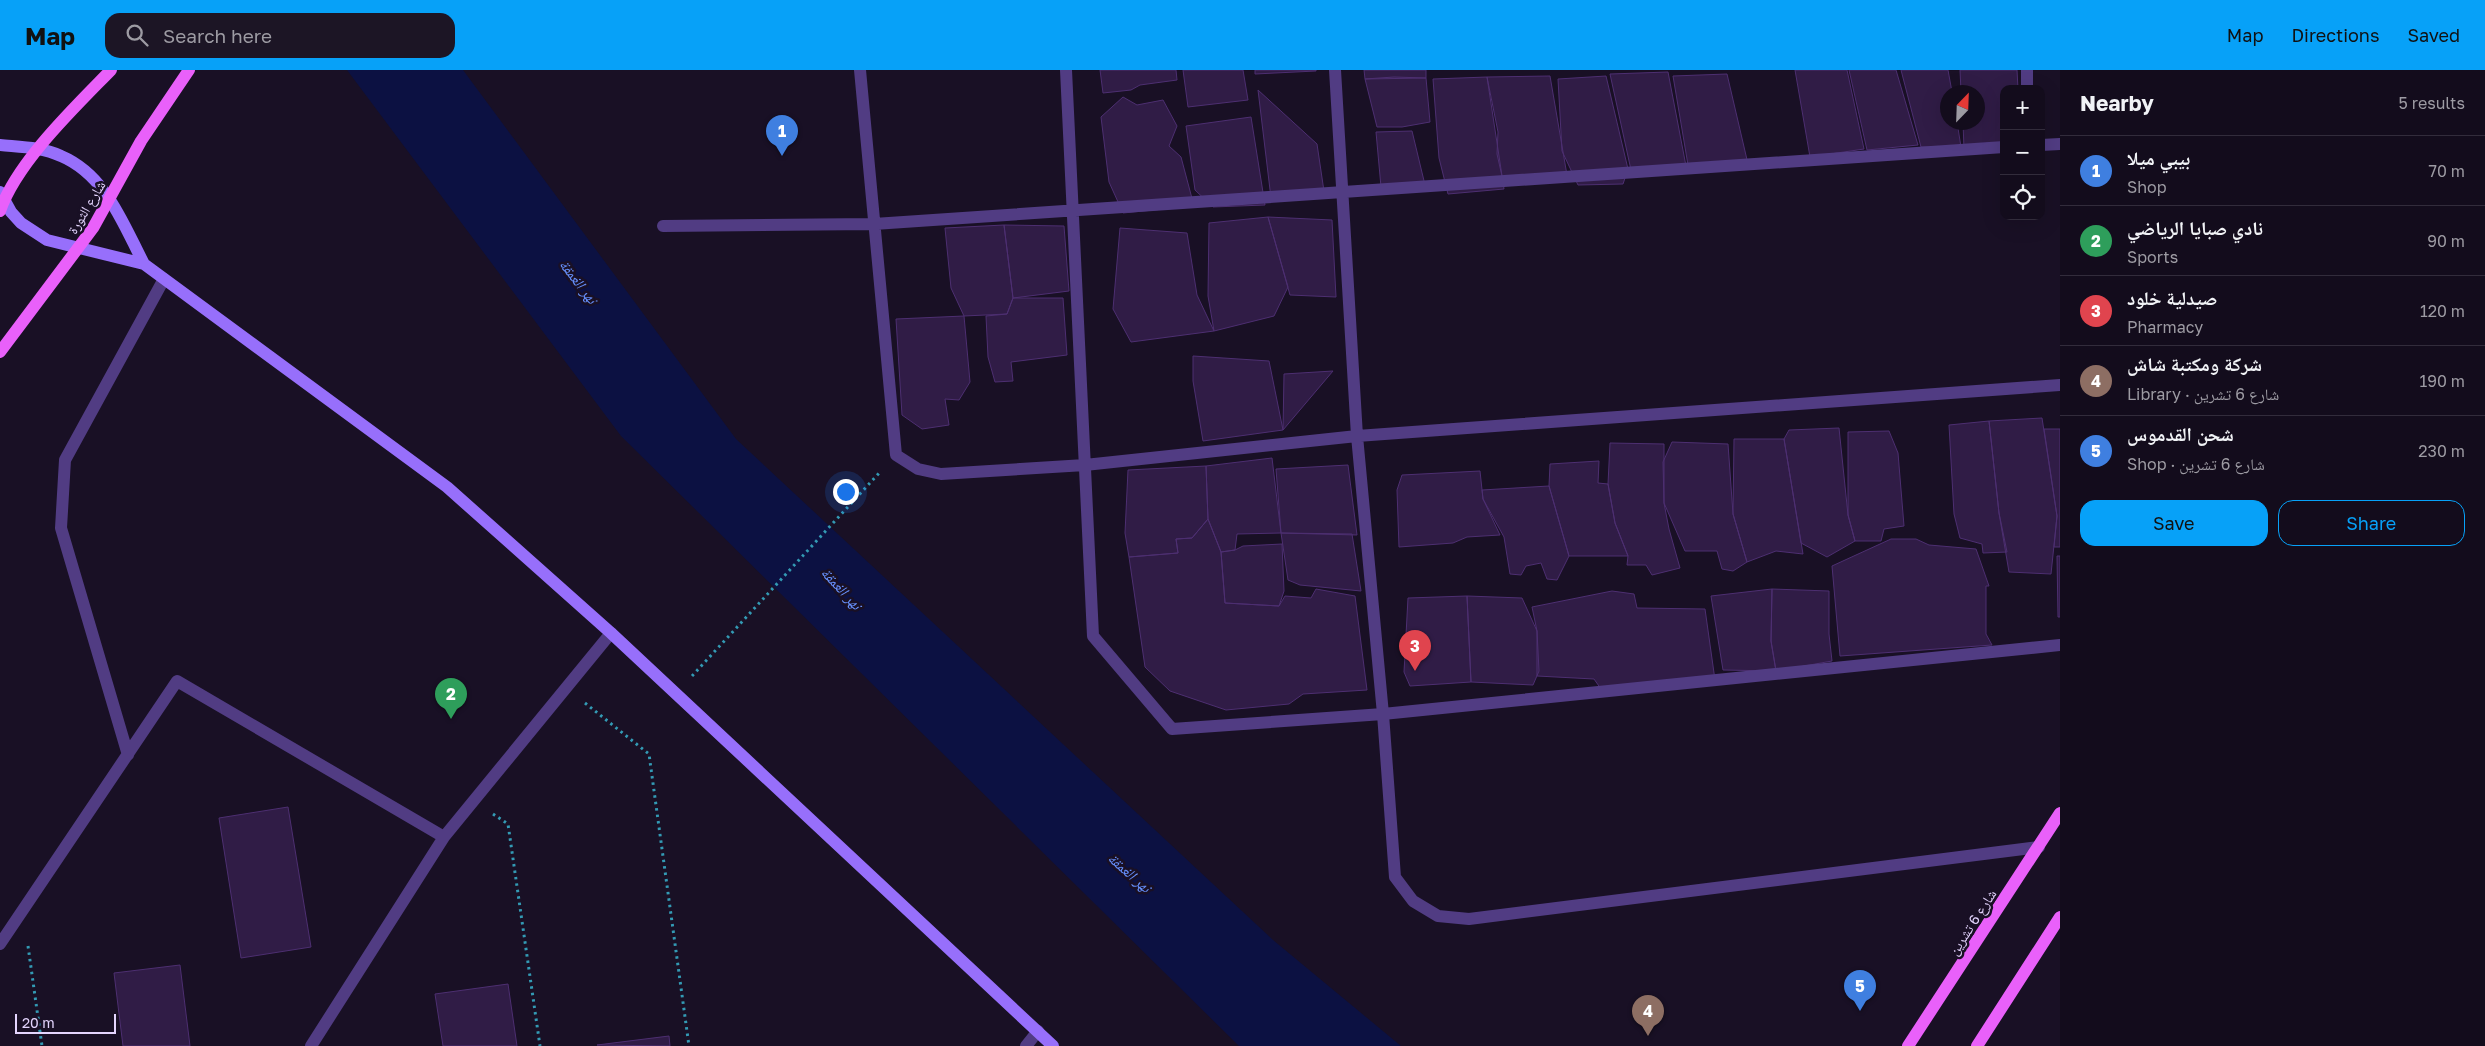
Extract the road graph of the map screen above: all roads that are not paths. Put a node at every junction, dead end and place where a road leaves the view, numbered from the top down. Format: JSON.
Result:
{"nodes":[{"id":1,"x":112,"y":70,"type":"edge"},
{"id":2,"x":189,"y":70,"type":"edge"},
{"id":3,"x":860,"y":70,"type":"edge"},
{"id":4,"x":1066,"y":70,"type":"edge"},
{"id":5,"x":1335,"y":70,"type":"edge"},
{"id":6,"x":2027,"y":70,"type":"edge"},
{"id":7,"x":2027,"y":85,"type":"edge"},
{"id":8,"x":2045,"y":144,"type":"edge"},
{"id":9,"x":2060,"y":144,"type":"edge"},
{"id":10,"x":0,"y":145,"type":"edge"},
{"id":11,"x":2000,"y":147,"type":"edge"},
{"id":12,"x":39,"y":149,"type":"junction"},
{"id":13,"x":1344,"y":192,"type":"junction"},
{"id":14,"x":110,"y":199,"type":"junction"},
{"id":15,"x":1,"y":201,"type":"edge"},
{"id":16,"x":1074,"y":211,"type":"junction"},
{"id":17,"x":874,"y":224,"type":"junction"},
{"id":18,"x":663,"y":226,"type":"dead end"},
{"id":19,"x":78,"y":249,"type":"junction"},
{"id":20,"x":144,"y":264,"type":"junction"},
{"id":21,"x":164,"y":279,"type":"junction"},
{"id":22,"x":0,"y":352,"type":"edge"},
{"id":23,"x":2060,"y":385,"type":"edge"},
{"id":24,"x":1357,"y":436,"type":"junction"},
{"id":25,"x":1085,"y":465,"type":"junction"},
{"id":26,"x":611,"y":633,"type":"junction"},
{"id":27,"x":2060,"y":645,"type":"edge"},
{"id":28,"x":1383,"y":714,"type":"junction"},
{"id":29,"x":128,"y":755,"type":"junction"},
{"id":30,"x":2060,"y":814,"type":"edge"},
{"id":31,"x":444,"y":837,"type":"junction"},
{"id":32,"x":2039,"y":847,"type":"junction"},
{"id":33,"x":2060,"y":917,"type":"edge"},
{"id":34,"x":0,"y":944,"type":"edge"},
{"id":35,"x":1038,"y":1031,"type":"junction"},
{"id":36,"x":311,"y":1046,"type":"edge"},
{"id":37,"x":1026,"y":1046,"type":"edge"},
{"id":38,"x":1053,"y":1046,"type":"edge"},
{"id":39,"x":1908,"y":1046,"type":"edge"},
{"id":40,"x":1977,"y":1046,"type":"edge"}],
"edges":[{"from":1,"to":12,"type":"main road"},
{"from":2,"to":14,"type":"main road","name":"شارع الثورة"},
{"from":3,"to":17,"type":"street"},
{"from":4,"to":16,"type":"street"},
{"from":5,"to":13,"type":"street"},
{"from":6,"to":7,"type":"street"},
{"from":8,"to":9,"type":"street"},
{"from":10,"to":12,"type":"street"},
{"from":11,"to":13,"type":"street"},
{"from":12,"to":14,"type":"street"},
{"from":12,"to":15,"type":"main road"},
{"from":13,"to":16,"type":"street"},
{"from":13,"to":24,"type":"street"},
{"from":14,"to":19,"type":"main road","name":"شارع الثورة"},
{"from":14,"to":20,"type":"street"},
{"from":15,"to":19,"type":"street"},
{"from":16,"to":17,"type":"street"},
{"from":16,"to":25,"type":"street"},
{"from":17,"to":18,"type":"street"},
{"from":17,"to":25,"type":"street"},
{"from":19,"to":20,"type":"street"},
{"from":19,"to":22,"type":"main road","name":"شارع الثورة"},
{"from":20,"to":21,"type":"street"},
{"from":21,"to":26,"type":"street"},
{"from":21,"to":29,"type":"street"},
{"from":23,"to":24,"type":"street"},
{"from":24,"to":25,"type":"street"},
{"from":24,"to":28,"type":"street"},
{"from":25,"to":28,"type":"street"},
{"from":26,"to":31,"type":"street"},
{"from":26,"to":35,"type":"street"},
{"from":27,"to":28,"type":"street"},
{"from":28,"to":32,"type":"street"},
{"from":29,"to":31,"type":"street"},
{"from":29,"to":34,"type":"street"},
{"from":30,"to":32,"type":"main road","name":"شارع 6 تشرين"},
{"from":31,"to":36,"type":"street"},
{"from":32,"to":39,"type":"main road","name":"شارع 6 تشرين"},
{"from":33,"to":40,"type":"main road"},
{"from":35,"to":37,"type":"street"},
{"from":35,"to":38,"type":"street"}]}
